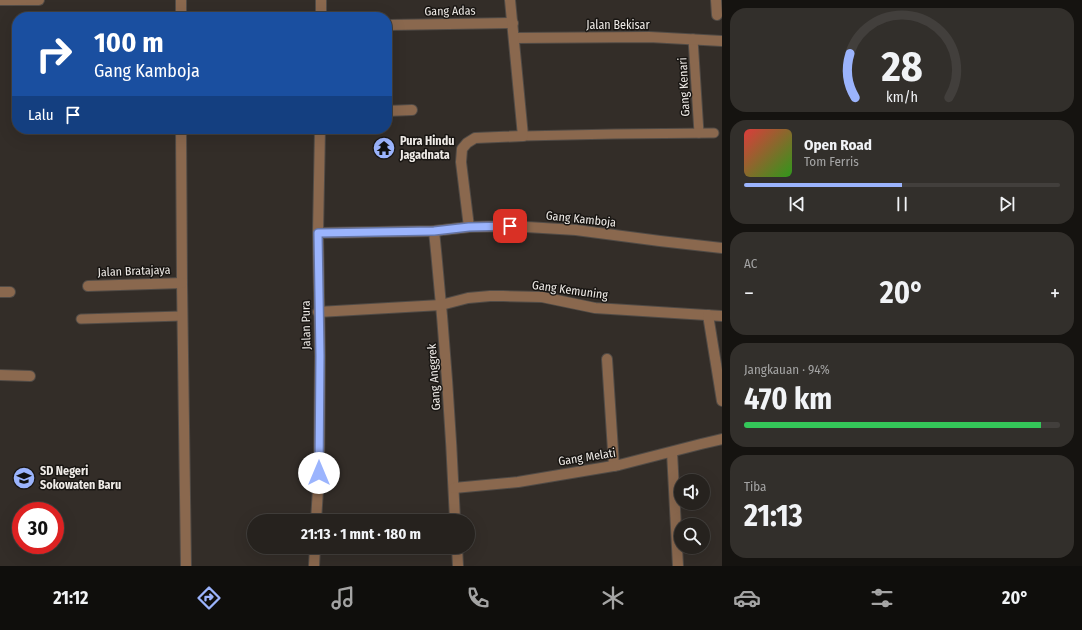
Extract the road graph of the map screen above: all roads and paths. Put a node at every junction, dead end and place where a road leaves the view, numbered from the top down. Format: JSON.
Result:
{"nodes":[{"id":1,"x":0,"y":0,"type":"edge"},
{"id":2,"x":39,"y":0,"type":"edge"},
{"id":3,"x":182,"y":0,"type":"edge"},
{"id":4,"x":321,"y":0,"type":"edge"},
{"id":5,"x":510,"y":0,"type":"edge"},
{"id":6,"x":716,"y":0,"type":"edge"},
{"id":7,"x":181,"y":12,"type":"edge"},
{"id":8,"x":321,"y":12,"type":"edge"},
{"id":9,"x":717,"y":15,"type":"dead end"},
{"id":10,"x":513,"y":23,"type":"junction"},
{"id":11,"x":392,"y":26,"type":"edge"},
{"id":12,"x":514,"y":38,"type":"junction"},
{"id":13,"x":694,"y":39,"type":"junction"},
{"id":14,"x":722,"y":41,"type":"edge"},
{"id":15,"x":412,"y":110,"type":"dead end"},
{"id":16,"x":392,"y":111,"type":"edge"},
{"id":17,"x":699,"y":133,"type":"junction"},
{"id":18,"x":714,"y":133,"type":"dead end"},
{"id":19,"x":181,"y":134,"type":"edge"},
{"id":20,"x":320,"y":134,"type":"edge"},
{"id":21,"x":523,"y":136,"type":"junction"},
{"id":22,"x":469,"y":227,"type":"junction"},
{"id":23,"x":434,"y":231,"type":"junction"},
{"id":24,"x":318,"y":233,"type":"junction"},
{"id":25,"x":722,"y":248,"type":"edge"},
{"id":26,"x":182,"y":283,"type":"junction"},
{"id":27,"x":88,"y":286,"type":"dead end"},
{"id":28,"x":441,"y":305,"type":"junction"},
{"id":29,"x":318,"y":312,"type":"junction"},
{"id":30,"x":708,"y":315,"type":"junction"},
{"id":31,"x":182,"y":316,"type":"junction"},
{"id":32,"x":722,"y":316,"type":"edge"},
{"id":33,"x":82,"y":319,"type":"dead end"},
{"id":34,"x":607,"y":359,"type":"dead end"},
{"id":35,"x":0,"y":375,"type":"edge"},
{"id":36,"x":30,"y":376,"type":"dead end"},
{"id":37,"x":722,"y":401,"type":"edge"},
{"id":38,"x":722,"y":439,"type":"edge"},
{"id":39,"x":672,"y":452,"type":"junction"},
{"id":40,"x":614,"y":466,"type":"junction"},
{"id":41,"x":454,"y":488,"type":"junction"},
{"id":42,"x":316,"y":514,"type":"edge"},
{"id":43,"x":455,"y":514,"type":"edge"},
{"id":44,"x":315,"y":554,"type":"edge"},
{"id":45,"x":457,"y":554,"type":"edge"},
{"id":46,"x":186,"y":566,"type":"edge"},
{"id":47,"x":314,"y":566,"type":"edge"},
{"id":48,"x":458,"y":566,"type":"edge"},
{"id":49,"x":678,"y":566,"type":"edge"}],
"edges":[{"from":1,"to":2,"type":"street"},
{"from":3,"to":7,"type":"street"},
{"from":4,"to":8,"type":"street"},
{"from":5,"to":10,"type":"street"},
{"from":6,"to":9,"type":"street"},
{"from":10,"to":11,"type":"street","name":"Gang Adas"},
{"from":10,"to":12,"type":"street"},
{"from":12,"to":13,"type":"street","name":"Jalan Bekisar"},
{"from":12,"to":21,"type":"street"},
{"from":13,"to":14,"type":"street","name":"Jalan Bekisar"},
{"from":13,"to":17,"type":"lane","name":"Gang Kenari"},
{"from":15,"to":16,"type":"street"},
{"from":17,"to":18,"type":"lane"},
{"from":17,"to":21,"type":"lane"},
{"from":19,"to":26,"type":"street"},
{"from":20,"to":24,"type":"street","name":"Jalan Pura"},
{"from":21,"to":22,"type":"street"},
{"from":22,"to":23,"type":"street","name":"Gang Kamboja"},
{"from":22,"to":25,"type":"street","name":"Gang Kamboja"},
{"from":23,"to":24,"type":"street","name":"Gang Kamboja"},
{"from":23,"to":28,"type":"street","name":"Gang Anggrek"},
{"from":24,"to":29,"type":"street","name":"Jalan Pura"},
{"from":26,"to":27,"type":"street","name":"Jalan Bratajaya"},
{"from":26,"to":31,"type":"street"},
{"from":28,"to":29,"type":"street","name":"Gang Kemuning"},
{"from":28,"to":30,"type":"street","name":"Gang Kemuning"},
{"from":28,"to":41,"type":"street","name":"Gang Anggrek"},
{"from":29,"to":42,"type":"street","name":"Jalan Pura"},
{"from":30,"to":32,"type":"street","name":"Gang Kemuning"},
{"from":30,"to":37,"type":"street"},
{"from":31,"to":33,"type":"lane"},
{"from":31,"to":46,"type":"street"},
{"from":34,"to":40,"type":"street"},
{"from":35,"to":36,"type":"street"},
{"from":38,"to":39,"type":"street","name":"Gang Melati"},
{"from":39,"to":40,"type":"street","name":"Gang Melati"},
{"from":39,"to":49,"type":"street"},
{"from":40,"to":41,"type":"street","name":"Gang Melati"},
{"from":41,"to":43,"type":"street","name":"Gang Anggrek"},
{"from":44,"to":47,"type":"street"},
{"from":45,"to":48,"type":"street"}]}
